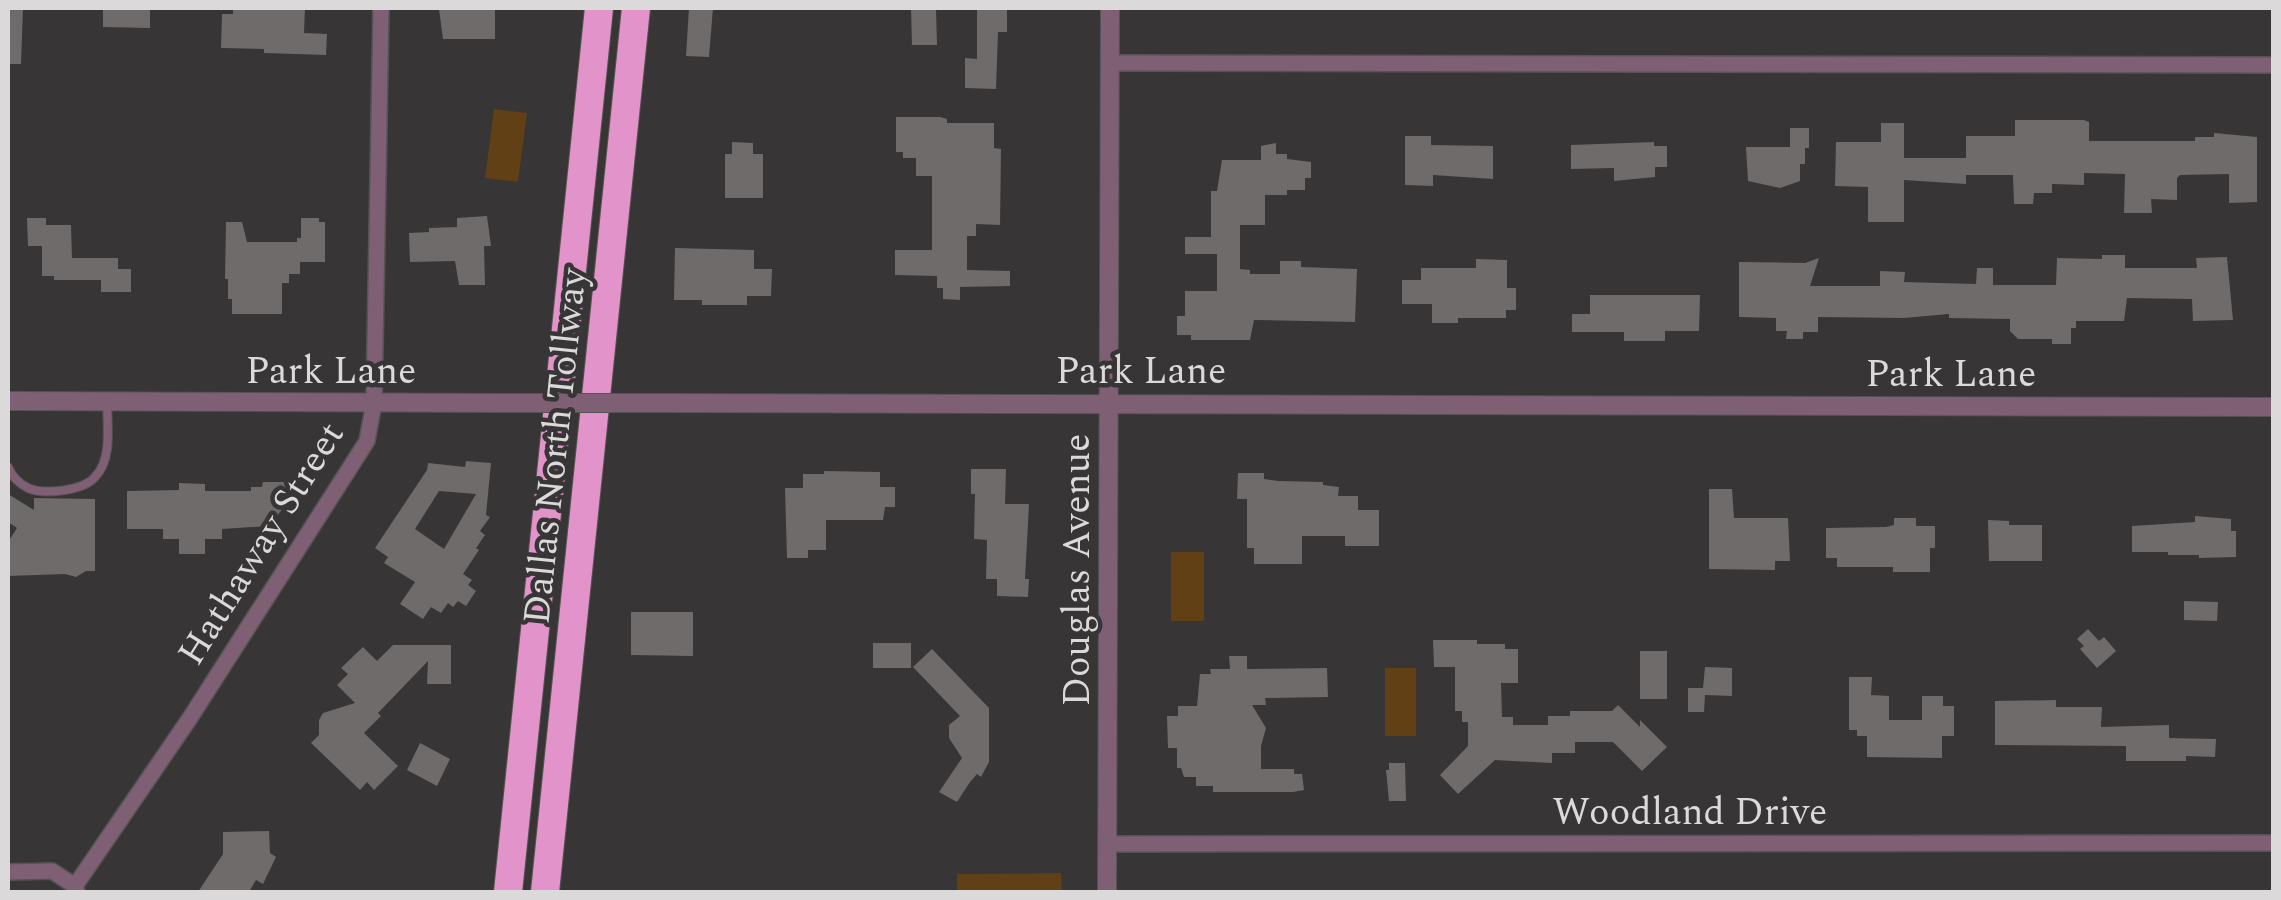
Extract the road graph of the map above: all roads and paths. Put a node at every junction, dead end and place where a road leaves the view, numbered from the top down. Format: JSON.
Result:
{"nodes":[{"id":1,"x":382,"y":8,"type":"edge"},
{"id":2,"x":599,"y":8,"type":"edge"},
{"id":3,"x":636,"y":8,"type":"edge"},
{"id":4,"x":1110,"y":8,"type":"edge"},
{"id":5,"x":1110,"y":63,"type":"junction"},
{"id":6,"x":2274,"y":64,"type":"edge"},
{"id":7,"x":8,"y":400,"type":"edge"},
{"id":8,"x":107,"y":401,"type":"junction"},
{"id":9,"x":374,"y":402,"type":"junction"},
{"id":10,"x":1110,"y":402,"type":"junction"},
{"id":11,"x":2274,"y":407,"type":"edge"},
{"id":12,"x":8,"y":466,"type":"edge"},
{"id":13,"x":2274,"y":843,"type":"edge"},
{"id":14,"x":1107,"y":844,"type":"junction"},
{"id":15,"x":8,"y":872,"type":"edge"},
{"id":16,"x":76,"y":889,"type":"edge"},
{"id":17,"x":508,"y":892,"type":"edge"},
{"id":18,"x":545,"y":892,"type":"edge"},
{"id":19,"x":1107,"y":892,"type":"edge"}],
"edges":[{"from":1,"to":9,"type":"street","name":"Hathaway Street"},
{"from":2,"to":17,"type":"highway","name":"Dallas North Tollway"},
{"from":3,"to":18,"type":"highway","name":"Dallas North Tollway"},
{"from":4,"to":5,"type":"street","name":"Douglas Avenue"},
{"from":5,"to":6,"type":"street"},
{"from":5,"to":10,"type":"street","name":"Douglas Avenue"},
{"from":7,"to":8,"type":"street","name":"Park Lane"},
{"from":8,"to":9,"type":"street","name":"Park Lane"},
{"from":8,"to":12,"type":"lane"},
{"from":9,"to":10,"type":"street","name":"Park Lane","bridge":true},
{"from":9,"to":16,"type":"street","name":"Hathaway Street"},
{"from":10,"to":11,"type":"street","name":"Park Lane"},
{"from":10,"to":14,"type":"street","name":"Douglas Avenue"},
{"from":13,"to":14,"type":"street","name":"Woodland Drive"},
{"from":14,"to":19,"type":"street","name":"Douglas Avenue"},
{"from":15,"to":16,"type":"street"}]}
